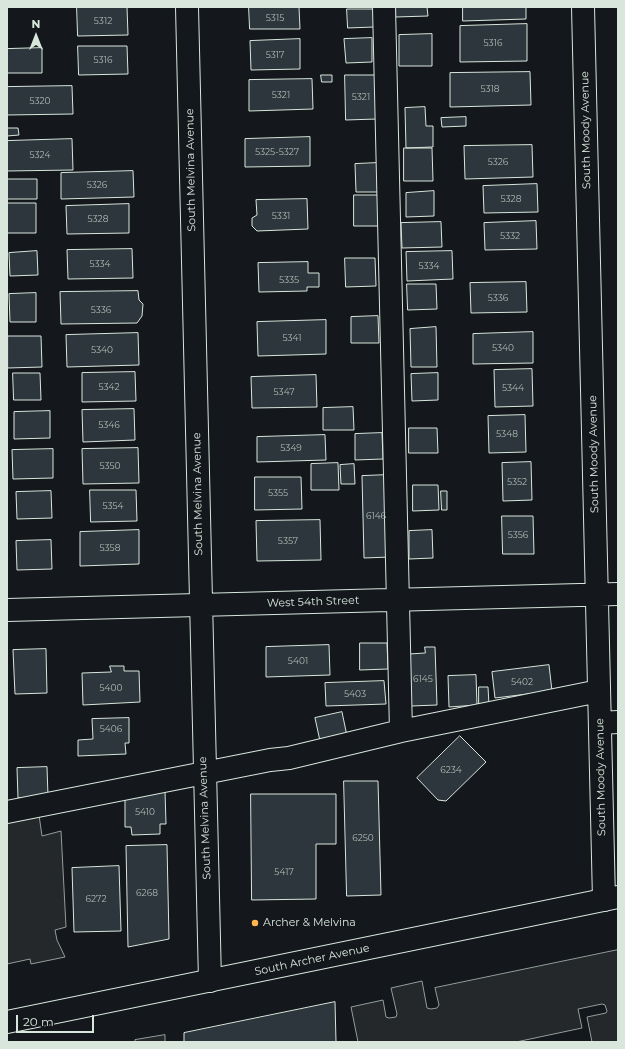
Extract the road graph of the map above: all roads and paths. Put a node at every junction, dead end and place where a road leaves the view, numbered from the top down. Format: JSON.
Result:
{"nodes":[{"id":1,"x":187,"y":7,"type":"edge"},
{"id":2,"x":384,"y":7,"type":"edge"},
{"id":3,"x":583,"y":7,"type":"edge"},
{"id":4,"x":608,"y":594,"type":"edge"},
{"id":5,"x":397,"y":600,"type":"junction"},
{"id":6,"x":200,"y":605,"type":"junction"},
{"id":7,"x":7,"y":610,"type":"edge"},
{"id":8,"x":599,"y":691,"type":"junction"},
{"id":9,"x":609,"y":722,"type":"edge"},
{"id":10,"x":401,"y":731,"type":"junction"},
{"id":11,"x":204,"y":773,"type":"junction"},
{"id":12,"x":7,"y":812,"type":"edge"},
{"id":13,"x":611,"y":899,"type":"edge"},
{"id":14,"x":210,"y":981,"type":"junction"},
{"id":15,"x":7,"y":1022,"type":"edge"}],
"edges":[{"from":1,"to":6,"type":"street","name":"South Melvina Avenue"},
{"from":2,"to":5,"type":"street"},
{"from":3,"to":4,"type":"street","name":"South Moody Avenue"},
{"from":4,"to":5,"type":"street","name":"West 54th Street"},
{"from":4,"to":8,"type":"street","name":"South Moody Avenue"},
{"from":5,"to":6,"type":"street","name":"West 54th Street"},
{"from":5,"to":10,"type":"street"},
{"from":6,"to":7,"type":"street","name":"West 54th Street"},
{"from":6,"to":11,"type":"street","name":"South Melvina Avenue"},
{"from":8,"to":9,"type":"street","name":"South Moody Avenue"},
{"from":8,"to":10,"type":"street"},
{"from":9,"to":13,"type":"street","name":"South Moody Avenue"},
{"from":10,"to":11,"type":"street"},
{"from":11,"to":12,"type":"street"},
{"from":11,"to":14,"type":"street","name":"South Melvina Avenue"},
{"from":13,"to":14,"type":"street","name":"South Archer Avenue"},
{"from":14,"to":15,"type":"street","name":"South Archer Avenue"}]}
